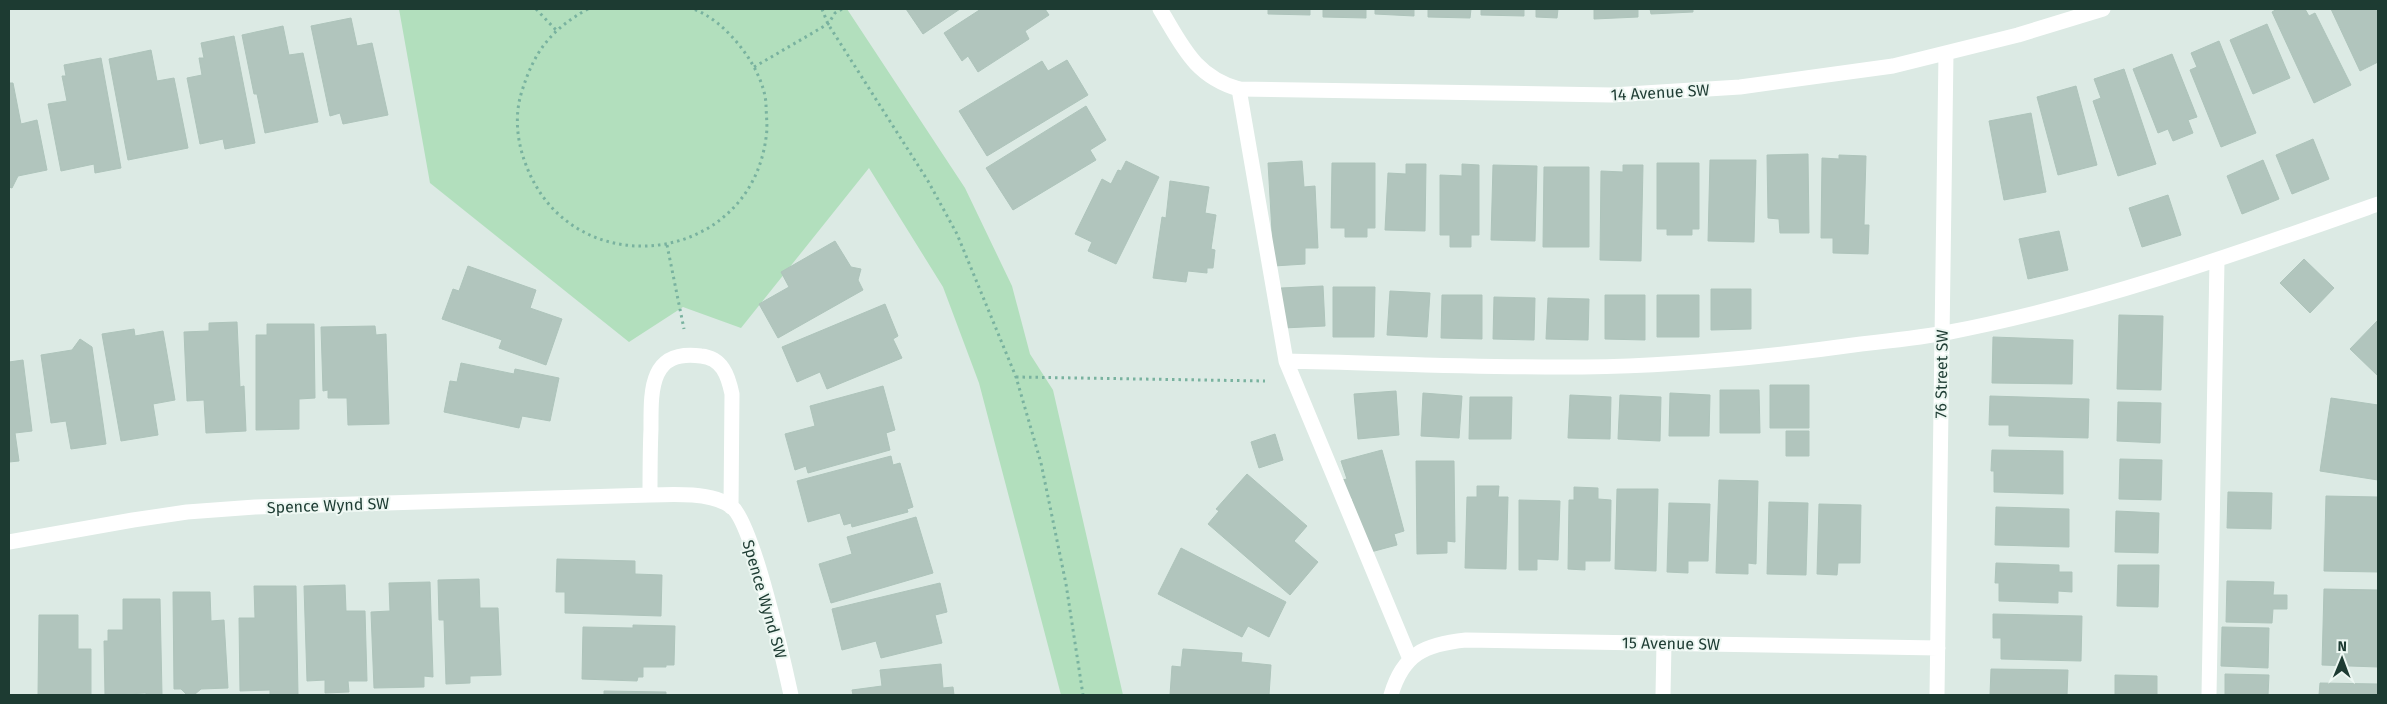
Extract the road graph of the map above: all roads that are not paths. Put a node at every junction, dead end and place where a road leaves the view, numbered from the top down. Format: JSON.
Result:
{"nodes":[{"id":1,"x":1160,"y":9,"type":"edge"},
{"id":2,"x":2103,"y":9,"type":"edge"},
{"id":3,"x":1946,"y":53,"type":"junction"},
{"id":4,"x":1239,"y":89,"type":"junction"},
{"id":5,"x":2378,"y":204,"type":"edge"},
{"id":6,"x":2217,"y":261,"type":"junction"},
{"id":7,"x":1942,"y":334,"type":"junction"},
{"id":8,"x":1286,"y":361,"type":"junction"},
{"id":9,"x":650,"y":495,"type":"junction"},
{"id":10,"x":731,"y":506,"type":"junction"},
{"id":11,"x":9,"y":542,"type":"edge"},
{"id":12,"x":1664,"y":643,"type":"junction"},
{"id":13,"x":1938,"y":648,"type":"junction"},
{"id":14,"x":1410,"y":659,"type":"junction"},
{"id":15,"x":791,"y":695,"type":"edge"},
{"id":16,"x":1391,"y":695,"type":"edge"},
{"id":17,"x":1663,"y":695,"type":"edge"},
{"id":18,"x":1937,"y":695,"type":"edge"},
{"id":19,"x":2209,"y":695,"type":"edge"}],
"edges":[{"from":1,"to":4,"type":"street","name":"14 Avenue SW"},
{"from":2,"to":3,"type":"street","name":"14 Avenue SW"},
{"from":3,"to":4,"type":"street","name":"14 Avenue SW"},
{"from":3,"to":7,"type":"street","name":"76 Street SW"},
{"from":4,"to":8,"type":"street"},
{"from":5,"to":6,"type":"street"},
{"from":6,"to":7,"type":"street"},
{"from":6,"to":19,"type":"street"},
{"from":7,"to":8,"type":"street"},
{"from":7,"to":13,"type":"street","name":"76 Street SW"},
{"from":8,"to":14,"type":"street"},
{"from":9,"to":10,"type":"street","name":"Spence Wynd SW"},
{"from":9,"to":10,"type":"street"},
{"from":9,"to":11,"type":"street","name":"Spence Wynd SW"},
{"from":10,"to":15,"type":"street","name":"Spence Wynd SW"},
{"from":12,"to":13,"type":"street","name":"15 Avenue SW"},
{"from":12,"to":14,"type":"street","name":"15 Avenue SW"},
{"from":12,"to":17,"type":"street"},
{"from":13,"to":18,"type":"street","name":"76 Street SW"},
{"from":14,"to":16,"type":"street"}]}
